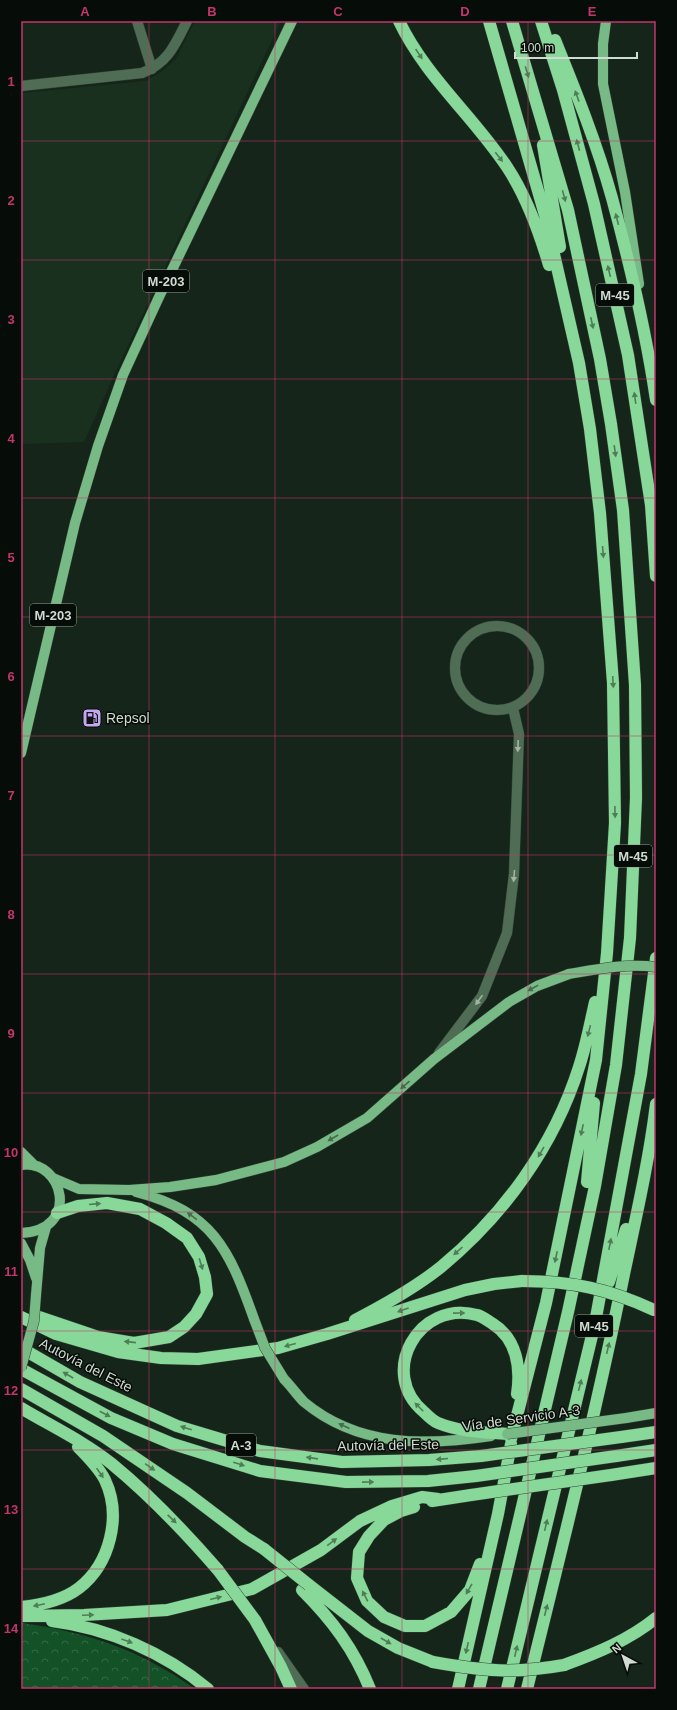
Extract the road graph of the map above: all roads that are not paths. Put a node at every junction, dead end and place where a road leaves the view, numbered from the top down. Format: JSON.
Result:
{"nodes":[{"id":1,"x":137,"y":21,"type":"edge"},
{"id":2,"x":187,"y":21,"type":"edge"},
{"id":3,"x":292,"y":21,"type":"edge"},
{"id":4,"x":399,"y":21,"type":"edge"},
{"id":5,"x":489,"y":21,"type":"edge"},
{"id":6,"x":512,"y":21,"type":"edge"},
{"id":7,"x":542,"y":21,"type":"edge"},
{"id":8,"x":547,"y":21,"type":"edge"},
{"id":9,"x":606,"y":21,"type":"edge"},
{"id":10,"x":152,"y":69,"type":"junction"},
{"id":11,"x":21,"y":86,"type":"edge"},
{"id":12,"x":536,"y":99,"type":"junction"},
{"id":13,"x":570,"y":319,"type":"junction"},
{"id":14,"x":649,"y":352,"type":"junction"},
{"id":15,"x":656,"y":400,"type":"edge"},
{"id":16,"x":590,"y":429,"type":"junction"},
{"id":17,"x":656,"y":576,"type":"edge"},
{"id":18,"x":513,"y":708,"type":"junction"},
{"id":19,"x":21,"y":753,"type":"edge"},
{"id":20,"x":607,"y":952,"type":"junction"},
{"id":21,"x":656,"y":958,"type":"edge"},
{"id":22,"x":656,"y":967,"type":"edge"},
{"id":23,"x":434,"y":1059,"type":"junction"},
{"id":24,"x":596,"y":1060,"type":"junction"},
{"id":25,"x":656,"y":1104,"type":"edge"},
{"id":26,"x":652,"y":1138,"type":"junction"},
{"id":27,"x":21,"y":1152,"type":"edge"},
{"id":28,"x":21,"y":1165,"type":"edge"},
{"id":29,"x":35,"y":1166,"type":"junction"},
{"id":30,"x":53,"y":1178,"type":"junction"},
{"id":31,"x":129,"y":1190,"type":"junction"},
{"id":32,"x":57,"y":1213,"type":"junction"},
{"id":33,"x":46,"y":1227,"type":"junction"},
{"id":34,"x":21,"y":1233,"type":"edge"},
{"id":35,"x":21,"y":1243,"type":"edge"},
{"id":36,"x":37,"y":1280,"type":"junction"},
{"id":37,"x":21,"y":1311,"type":"edge"},
{"id":38,"x":655,"y":1311,"type":"edge"},
{"id":39,"x":568,"y":1312,"type":"junction"},
{"id":40,"x":21,"y":1317,"type":"edge"},
{"id":41,"x":595,"y":1323,"type":"junction"},
{"id":42,"x":327,"y":1334,"type":"junction"},
{"id":43,"x":21,"y":1348,"type":"edge"},
{"id":44,"x":21,"y":1369,"type":"edge"},
{"id":45,"x":21,"y":1389,"type":"edge"},
{"id":46,"x":21,"y":1408,"type":"edge"},
{"id":47,"x":656,"y":1413,"type":"edge"},
{"id":48,"x":656,"y":1432,"type":"edge"},
{"id":49,"x":64,"y":1434,"type":"junction"},
{"id":50,"x":509,"y":1436,"type":"junction"},
{"id":51,"x":656,"y":1450,"type":"edge"},
{"id":52,"x":656,"y":1468,"type":"edge"},
{"id":53,"x":438,"y":1499,"type":"junction"},
{"id":54,"x":498,"y":1514,"type":"junction"},
{"id":55,"x":306,"y":1587,"type":"junction"},
{"id":56,"x":21,"y":1607,"type":"edge"},
{"id":57,"x":21,"y":1617,"type":"edge"},
{"id":58,"x":656,"y":1618,"type":"edge"},
{"id":59,"x":254,"y":1620,"type":"junction"},
{"id":60,"x":208,"y":1689,"type":"edge"},
{"id":61,"x":291,"y":1689,"type":"edge"},
{"id":62,"x":304,"y":1689,"type":"edge"},
{"id":63,"x":370,"y":1689,"type":"edge"},
{"id":64,"x":458,"y":1689,"type":"edge"},
{"id":65,"x":478,"y":1689,"type":"edge"},
{"id":66,"x":507,"y":1689,"type":"edge"},
{"id":67,"x":527,"y":1689,"type":"edge"}],
"edges":[{"from":1,"to":10,"type":"street"},
{"from":2,"to":10,"type":"street"},
{"from":3,"to":19,"type":"main road","number":"M-203"},
{"from":4,"to":16,"type":"highway","one_way":true},
{"from":5,"to":13,"type":"highway"},
{"from":6,"to":12,"type":"highway","number":"M-45","one_way":true},
{"from":17,"to":7,"type":"highway","number":"M-45","one_way":true},
{"from":14,"to":8,"type":"highway","one_way":true},
{"from":9,"to":14,"type":"main road"},
{"from":10,"to":11,"type":"street"},
{"from":12,"to":13,"type":"highway"},
{"from":12,"to":39,"type":"highway","number":"M-45","one_way":true},
{"from":13,"to":16,"type":"highway"},
{"from":14,"to":15,"type":"highway"},
{"from":16,"to":20,"type":"highway","one_way":true},
{"from":18,"to":18,"type":"street"},
{"from":18,"to":23,"type":"street","one_way":true},
{"from":20,"to":24,"type":"highway"},
{"from":20,"to":42,"type":"highway","one_way":true},
{"from":41,"to":21,"type":"highway","number":"M-45","one_way":true},
{"from":22,"to":23,"type":"main road","one_way":true,"bridge":true},
{"from":23,"to":31,"type":"main road","one_way":true},
{"from":24,"to":39,"type":"highway"},
{"from":24,"to":50,"type":"highway","one_way":true},
{"from":25,"to":26,"type":"highway"},
{"from":26,"to":41,"type":"highway"},
{"from":67,"to":26,"type":"highway","one_way":true},
{"from":27,"to":29,"type":"main road"},
{"from":28,"to":29,"type":"main road"},
{"from":29,"to":30,"type":"main road"},
{"from":30,"to":31,"type":"main road"},
{"from":30,"to":32,"type":"main road"},
{"from":50,"to":31,"type":"main road","name":"Vía de Servicio A-3","one_way":true,"bridge":true},
{"from":32,"to":33,"type":"main road"},
{"from":32,"to":37,"type":"highway","one_way":true},
{"from":33,"to":34,"type":"main road"},
{"from":33,"to":36,"type":"main road"},
{"from":35,"to":36,"type":"main road"},
{"from":36,"to":44,"type":"main road","bridge":true},
{"from":38,"to":42,"type":"highway","one_way":true,"bridge":true},
{"from":39,"to":65,"type":"highway","number":"M-45"},
{"from":42,"to":40,"type":"highway","one_way":true},
{"from":66,"to":41,"type":"highway","number":"M-45","one_way":true},
{"from":48,"to":43,"type":"highway","name":"Autovía del Este","number":"A-3","one_way":true,"bridge":true},
{"from":44,"to":51,"type":"highway","number":"A-3","one_way":true,"bridge":true},
{"from":45,"to":55,"type":"highway","one_way":true},
{"from":46,"to":49,"type":"highway"},
{"from":47,"to":50,"type":"main road","name":"Vía de Servicio A-3","bridge":true},
{"from":49,"to":56,"type":"highway","one_way":true},
{"from":49,"to":59,"type":"highway","one_way":true,"bridge":true},
{"from":50,"to":50,"type":"highway","one_way":true},
{"from":50,"to":54,"type":"highway"},
{"from":52,"to":53,"type":"highway","bridge":true},
{"from":54,"to":53,"type":"highway","one_way":true},
{"from":57,"to":53,"type":"highway","one_way":true},
{"from":54,"to":64,"type":"highway","one_way":true},
{"from":55,"to":58,"type":"highway","one_way":true,"bridge":true},
{"from":55,"to":63,"type":"highway"},
{"from":57,"to":60,"type":"highway","one_way":true},
{"from":59,"to":61,"type":"highway"},
{"from":59,"to":62,"type":"street"}]}
